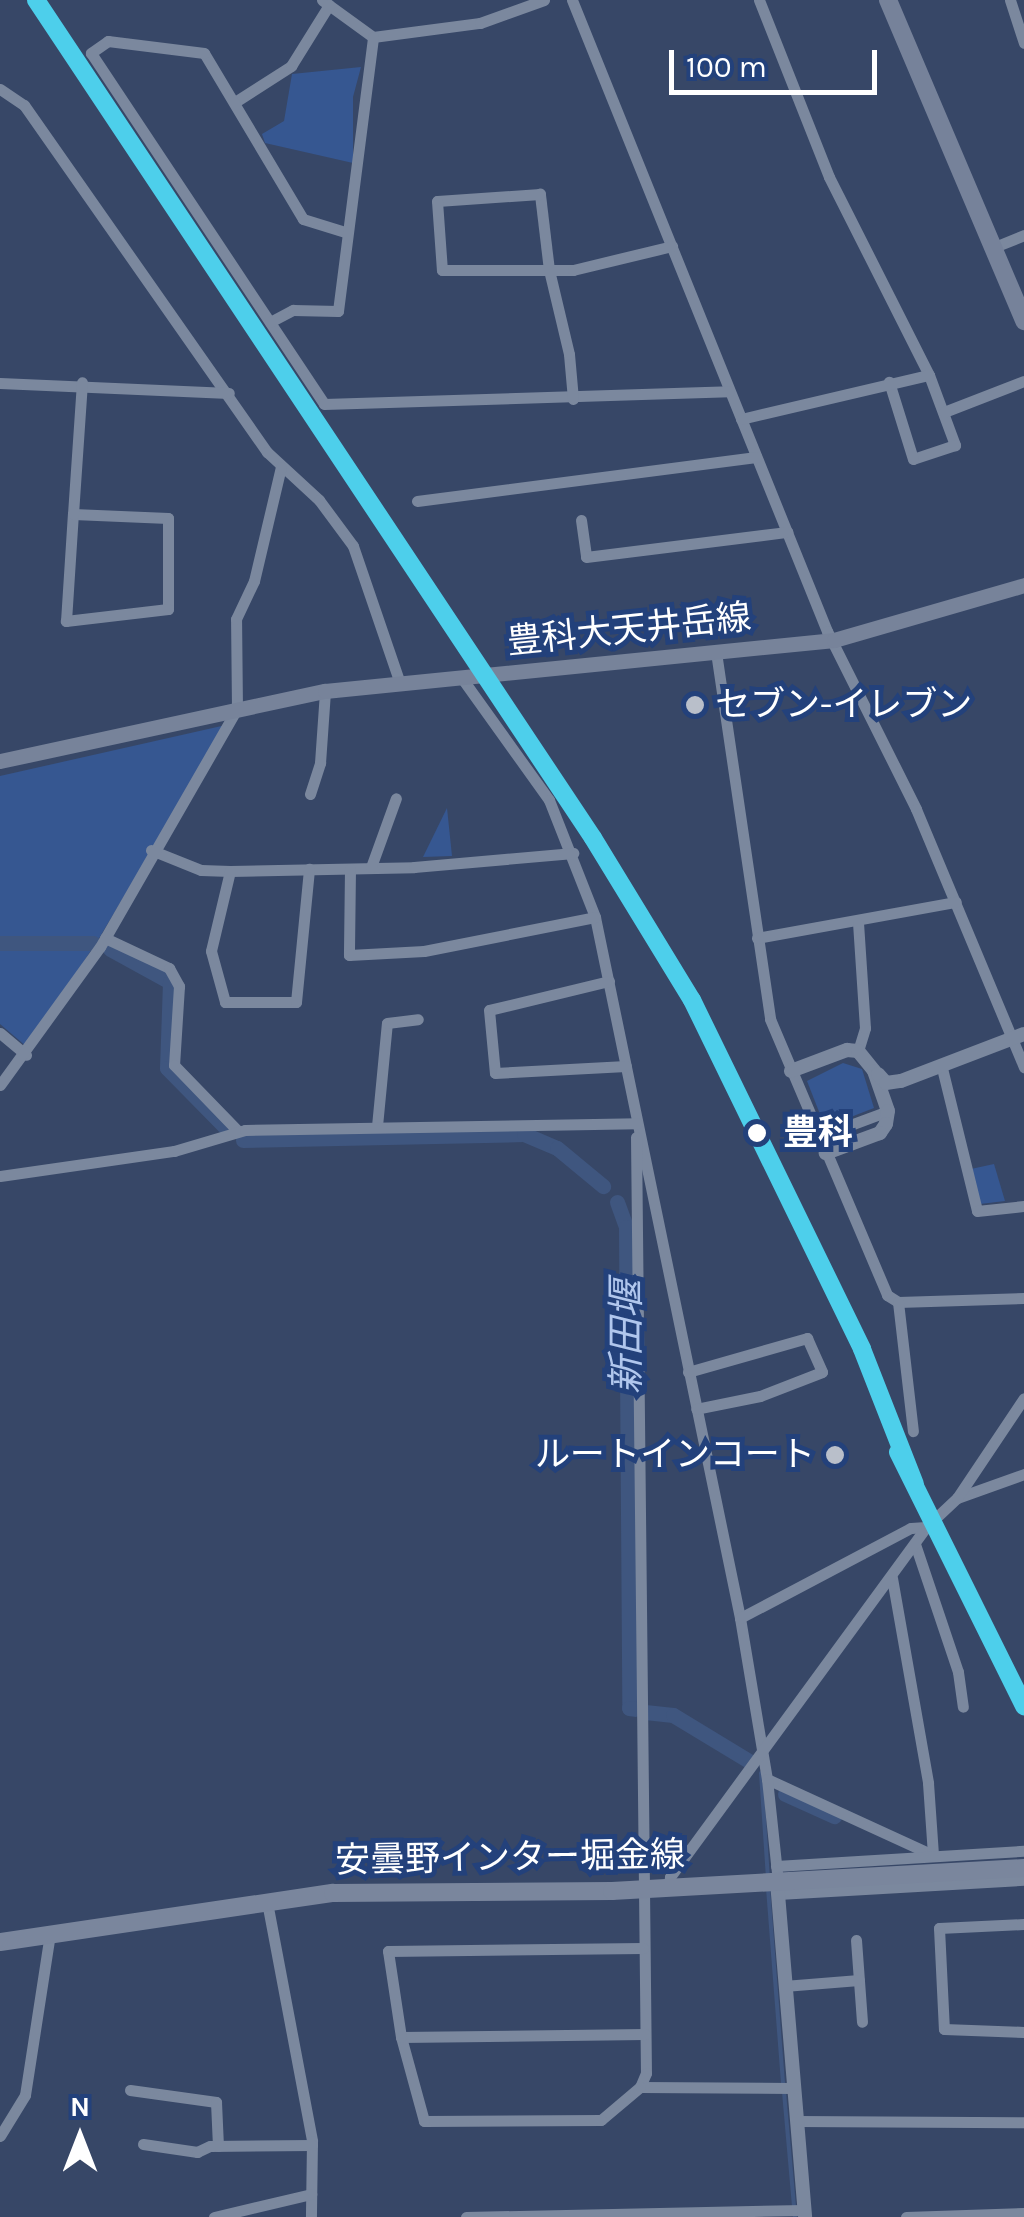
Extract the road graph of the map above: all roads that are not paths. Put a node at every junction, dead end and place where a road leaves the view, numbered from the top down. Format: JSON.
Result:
{"nodes":[{"id":1,"x":544,"y":0,"type":"edge"},
{"id":2,"x":572,"y":0,"type":"edge"},
{"id":3,"x":759,"y":0,"type":"edge"},
{"id":4,"x":888,"y":0,"type":"edge"},
{"id":5,"x":1010,"y":0,"type":"edge"},
{"id":6,"x":326,"y":2,"type":"edge"},
{"id":7,"x":374,"y":37,"type":"junction"},
{"id":8,"x":1024,"y":43,"type":"edge"},
{"id":9,"x":0,"y":89,"type":"edge"},
{"id":10,"x":236,"y":102,"type":"junction"},
{"id":11,"x":345,"y":232,"type":"junction"},
{"id":12,"x":1024,"y":235,"type":"edge"},
{"id":13,"x":672,"y":246,"type":"junction"},
{"id":14,"x":992,"y":248,"type":"junction"},
{"id":15,"x":549,"y":270,"type":"junction"},
{"id":16,"x":1024,"y":321,"type":"edge"},
{"id":17,"x":270,"y":322,"type":"junction"},
{"id":18,"x":929,"y":375,"type":"junction"},
{"id":19,"x":1024,"y":381,"type":"edge"},
{"id":20,"x":82,"y":382,"type":"junction"},
{"id":21,"x":889,"y":382,"type":"junction"},
{"id":22,"x":0,"y":383,"type":"edge"},
{"id":23,"x":729,"y":391,"type":"junction"},
{"id":24,"x":229,"y":393,"type":"junction"},
{"id":25,"x":573,"y":399,"type":"junction"},
{"id":26,"x":944,"y":412,"type":"junction"},
{"id":27,"x":741,"y":419,"type":"junction"},
{"id":28,"x":756,"y":457,"type":"junction"},
{"id":29,"x":280,"y":468,"type":"junction"},
{"id":30,"x":417,"y":500,"type":"dead end"},
{"id":31,"x":73,"y":514,"type":"junction"},
{"id":32,"x":582,"y":520,"type":"dead end"},
{"id":33,"x":786,"y":532,"type":"junction"},
{"id":34,"x":1024,"y":586,"type":"edge"},
{"id":35,"x":834,"y":640,"type":"junction"},
{"id":36,"x":716,"y":652,"type":"junction"},
{"id":37,"x":462,"y":677,"type":"junction"},
{"id":38,"x":400,"y":683,"type":"junction"},
{"id":39,"x":325,"y":691,"type":"junction"},
{"id":40,"x":237,"y":709,"type":"junction"},
{"id":41,"x":0,"y":760,"type":"edge"},
{"id":42,"x":310,"y":794,"type":"dead end"},
{"id":43,"x":396,"y":798,"type":"dead end"},
{"id":44,"x":151,"y":850,"type":"junction"},
{"id":45,"x":573,"y":853,"type":"junction"},
{"id":46,"x":371,"y":867,"type":"junction"},
{"id":47,"x":308,"y":869,"type":"junction"},
{"id":48,"x":350,"y":869,"type":"junction"},
{"id":49,"x":230,"y":871,"type":"junction"},
{"id":50,"x":956,"y":902,"type":"junction"},
{"id":51,"x":595,"y":917,"type":"junction"},
{"id":52,"x":858,"y":923,"type":"junction"},
{"id":53,"x":105,"y":938,"type":"junction"},
{"id":54,"x":757,"y":938,"type":"junction"},
{"id":55,"x":609,"y":981,"type":"junction"},
{"id":56,"x":418,"y":1019,"type":"dead end"},
{"id":57,"x":0,"y":1033,"type":"edge"},
{"id":58,"x":1018,"y":1036,"type":"edge"},
{"id":59,"x":858,"y":1050,"type":"junction"},
{"id":60,"x":26,"y":1056,"type":"junction"},
{"id":61,"x":942,"y":1064,"type":"junction"},
{"id":62,"x":626,"y":1066,"type":"junction"},
{"id":63,"x":1024,"y":1068,"type":"edge"},
{"id":64,"x":791,"y":1071,"type":"junction"},
{"id":65,"x":874,"y":1071,"type":"junction"},
{"id":66,"x":900,"y":1081,"type":"junction"},
{"id":67,"x":0,"y":1085,"type":"edge"},
{"id":68,"x":888,"y":1110,"type":"junction"},
{"id":69,"x":637,"y":1123,"type":"junction"},
{"id":70,"x":377,"y":1126,"type":"junction"},
{"id":71,"x":238,"y":1130,"type":"junction"},
{"id":72,"x":818,"y":1136,"type":"junction"},
{"id":73,"x":826,"y":1153,"type":"junction"},
{"id":74,"x":0,"y":1176,"type":"edge"},
{"id":75,"x":1024,"y":1206,"type":"edge"},
{"id":76,"x":1024,"y":1298,"type":"edge"},
{"id":77,"x":898,"y":1302,"type":"junction"},
{"id":78,"x":688,"y":1372,"type":"junction"},
{"id":79,"x":1024,"y":1398,"type":"edge"},
{"id":80,"x":696,"y":1409,"type":"junction"},
{"id":81,"x":914,"y":1430,"type":"dead end"},
{"id":82,"x":1024,"y":1474,"type":"edge"},
{"id":83,"x":957,"y":1498,"type":"junction"},
{"id":84,"x":926,"y":1527,"type":"junction"},
{"id":85,"x":916,"y":1544,"type":"junction"},
{"id":86,"x":892,"y":1578,"type":"junction"},
{"id":87,"x":740,"y":1618,"type":"junction"},
{"id":88,"x":963,"y":1707,"type":"dead end"},
{"id":89,"x":764,"y":1751,"type":"junction"},
{"id":90,"x":767,"y":1779,"type":"junction"},
{"id":91,"x":1024,"y":1852,"type":"edge"},
{"id":92,"x":933,"y":1855,"type":"junction"},
{"id":93,"x":1024,"y":1868,"type":"edge"},
{"id":94,"x":777,"y":1880,"type":"junction"},
{"id":95,"x":1024,"y":1880,"type":"edge"},
{"id":96,"x":669,"y":1888,"type":"junction"},
{"id":97,"x":642,"y":1890,"type":"junction"},
{"id":98,"x":267,"y":1902,"type":"junction"},
{"id":99,"x":1024,"y":1924,"type":"edge"},
{"id":100,"x":50,"y":1934,"type":"junction"},
{"id":101,"x":856,"y":1940,"type":"dead end"},
{"id":102,"x":0,"y":1942,"type":"edge"},
{"id":103,"x":643,"y":1948,"type":"junction"},
{"id":104,"x":859,"y":1980,"type":"junction"},
{"id":105,"x":784,"y":1986,"type":"junction"},
{"id":106,"x":862,"y":2022,"type":"dead end"},
{"id":107,"x":1024,"y":2032,"type":"edge"},
{"id":108,"x":645,"y":2034,"type":"junction"},
{"id":109,"x":401,"y":2037,"type":"junction"},
{"id":110,"x":640,"y":2087,"type":"junction"},
{"id":111,"x":792,"y":2088,"type":"junction"},
{"id":112,"x":130,"y":2090,"type":"dead end"},
{"id":113,"x":796,"y":2122,"type":"junction"},
{"id":114,"x":1024,"y":2122,"type":"edge"},
{"id":115,"x":0,"y":2136,"type":"edge"},
{"id":116,"x":143,"y":2144,"type":"dead end"},
{"id":117,"x":312,"y":2145,"type":"junction"},
{"id":118,"x":218,"y":2146,"type":"junction"},
{"id":119,"x":311,"y":2194,"type":"junction"},
{"id":120,"x":1024,"y":2213,"type":"edge"},
{"id":121,"x":805,"y":2214,"type":"edge"},
{"id":122,"x":651,"y":2215,"type":"edge"},
{"id":123,"x":214,"y":2217,"type":"edge"},
{"id":124,"x":311,"y":2217,"type":"edge"},
{"id":125,"x":466,"y":2217,"type":"edge"},
{"id":126,"x":906,"y":2217,"type":"edge"}],
"edges":[{"from":1,"to":7,"type":"street"},
{"from":2,"to":13,"type":"street"},
{"from":3,"to":18,"type":"street"},
{"from":4,"to":14,"type":"highway"},
{"from":5,"to":8,"type":"street"},
{"from":6,"to":7,"type":"street"},
{"from":6,"to":10,"type":"street"},
{"from":7,"to":11,"type":"street"},
{"from":9,"to":24,"type":"street"},
{"from":10,"to":11,"type":"street"},
{"from":10,"to":17,"type":"street"},
{"from":11,"to":17,"type":"street"},
{"from":12,"to":14,"type":"street"},
{"from":13,"to":15,"type":"street"},
{"from":13,"to":23,"type":"street"},
{"from":14,"to":16,"type":"highway"},
{"from":15,"to":15,"type":"street"},
{"from":15,"to":25,"type":"street"},
{"from":17,"to":25,"type":"street"},
{"from":18,"to":21,"type":"street"},
{"from":18,"to":26,"type":"street"},
{"from":19,"to":26,"type":"street"},
{"from":20,"to":22,"type":"street"},
{"from":20,"to":24,"type":"street"},
{"from":20,"to":31,"type":"street"},
{"from":21,"to":26,"type":"street"},
{"from":21,"to":27,"type":"street"},
{"from":23,"to":25,"type":"street"},
{"from":23,"to":27,"type":"street"},
{"from":24,"to":29,"type":"street"},
{"from":27,"to":28,"type":"street"},
{"from":28,"to":30,"type":"street"},
{"from":28,"to":33,"type":"street"},
{"from":29,"to":38,"type":"street"},
{"from":29,"to":40,"type":"street"},
{"from":31,"to":31,"type":"street"},
{"from":32,"to":33,"type":"street"},
{"from":33,"to":35,"type":"street"},
{"from":34,"to":35,"type":"main road","name":"豊科大天井岳線"},
{"from":35,"to":36,"type":"main road","name":"豊科大天井岳線"},
{"from":35,"to":50,"type":"street"},
{"from":36,"to":37,"type":"main road","name":"豊科大天井岳線"},
{"from":36,"to":54,"type":"street"},
{"from":37,"to":38,"type":"main road","name":"豊科大天井岳線"},
{"from":37,"to":45,"type":"street"},
{"from":38,"to":39,"type":"main road","name":"豊科大天井岳線"},
{"from":39,"to":40,"type":"main road","name":"豊科大天井岳線"},
{"from":39,"to":42,"type":"street"},
{"from":40,"to":41,"type":"main road","name":"豊科大天井岳線"},
{"from":40,"to":44,"type":"street"},
{"from":43,"to":46,"type":"street"},
{"from":44,"to":49,"type":"street"},
{"from":44,"to":53,"type":"street"},
{"from":45,"to":46,"type":"street"},
{"from":45,"to":51,"type":"street"},
{"from":46,"to":48,"type":"street"},
{"from":47,"to":48,"type":"street"},
{"from":47,"to":49,"type":"street"},
{"from":47,"to":49,"type":"street"},
{"from":48,"to":51,"type":"street"},
{"from":50,"to":52,"type":"street"},
{"from":50,"to":58,"type":"street"},
{"from":51,"to":55,"type":"street"},
{"from":52,"to":54,"type":"street"},
{"from":52,"to":59,"type":"street"},
{"from":53,"to":60,"type":"street"},
{"from":53,"to":71,"type":"street"},
{"from":54,"to":64,"type":"street"},
{"from":55,"to":62,"type":"street"},
{"from":55,"to":62,"type":"street"},
{"from":56,"to":70,"type":"street"},
{"from":57,"to":60,"type":"street"},
{"from":58,"to":61,"type":"street"},
{"from":58,"to":63,"type":"street"},
{"from":59,"to":64,"type":"street"},
{"from":59,"to":65,"type":"street"},
{"from":60,"to":67,"type":"street"},
{"from":61,"to":66,"type":"street"},
{"from":61,"to":75,"type":"street"},
{"from":62,"to":69,"type":"street"},
{"from":64,"to":72,"type":"street"},
{"from":65,"to":66,"type":"street"},
{"from":65,"to":68,"type":"street"},
{"from":66,"to":68,"type":"street"},
{"from":68,"to":72,"type":"street"},
{"from":68,"to":73,"type":"street"},
{"from":69,"to":70,"type":"street"},
{"from":69,"to":78,"type":"street"},
{"from":69,"to":97,"type":"street"},
{"from":70,"to":71,"type":"street"},
{"from":71,"to":74,"type":"street"},
{"from":72,"to":73,"type":"street"},
{"from":73,"to":77,"type":"street"},
{"from":76,"to":77,"type":"street"},
{"from":77,"to":81,"type":"street"},
{"from":78,"to":80,"type":"street"},
{"from":78,"to":80,"type":"street"},
{"from":79,"to":83,"type":"street"},
{"from":80,"to":87,"type":"street"},
{"from":82,"to":83,"type":"street"},
{"from":83,"to":84,"type":"street"},
{"from":84,"to":85,"type":"street"},
{"from":84,"to":87,"type":"street"},
{"from":85,"to":86,"type":"street"},
{"from":85,"to":88,"type":"street"},
{"from":86,"to":89,"type":"street"},
{"from":86,"to":92,"type":"street"},
{"from":87,"to":89,"type":"street"},
{"from":89,"to":90,"type":"street"},
{"from":89,"to":96,"type":"street"},
{"from":90,"to":92,"type":"street"},
{"from":90,"to":94,"type":"street"},
{"from":91,"to":92,"type":"street"},
{"from":92,"to":94,"type":"street"},
{"from":93,"to":94,"type":"main road","name":"安曇野インター堀金線"},
{"from":94,"to":95,"type":"street"},
{"from":94,"to":96,"type":"main road","name":"安曇野インター堀金線"},
{"from":94,"to":105,"type":"street"},
{"from":96,"to":97,"type":"main road","name":"安曇野インター堀金線"},
{"from":97,"to":98,"type":"main road","name":"安曇野インター堀金線"},
{"from":97,"to":103,"type":"street"},
{"from":98,"to":100,"type":"main road","name":"安曇野インター堀金線"},
{"from":98,"to":117,"type":"street"},
{"from":99,"to":107,"type":"street"},
{"from":100,"to":102,"type":"main road","name":"安曇野インター堀金線"},
{"from":100,"to":115,"type":"street"},
{"from":101,"to":104,"type":"street"},
{"from":103,"to":108,"type":"street"},
{"from":103,"to":109,"type":"street"},
{"from":104,"to":105,"type":"street"},
{"from":104,"to":106,"type":"street"},
{"from":105,"to":111,"type":"street"},
{"from":108,"to":109,"type":"street"},
{"from":108,"to":110,"type":"street"},
{"from":109,"to":110,"type":"street"},
{"from":110,"to":111,"type":"street"},
{"from":111,"to":113,"type":"street"},
{"from":112,"to":118,"type":"street"},
{"from":113,"to":114,"type":"street"},
{"from":113,"to":121,"type":"street"},
{"from":116,"to":118,"type":"street"},
{"from":117,"to":118,"type":"street"},
{"from":117,"to":119,"type":"street"},
{"from":119,"to":123,"type":"street"},
{"from":119,"to":124,"type":"street"},
{"from":120,"to":126,"type":"street"},
{"from":121,"to":122,"type":"street"},
{"from":122,"to":125,"type":"street"}]}
